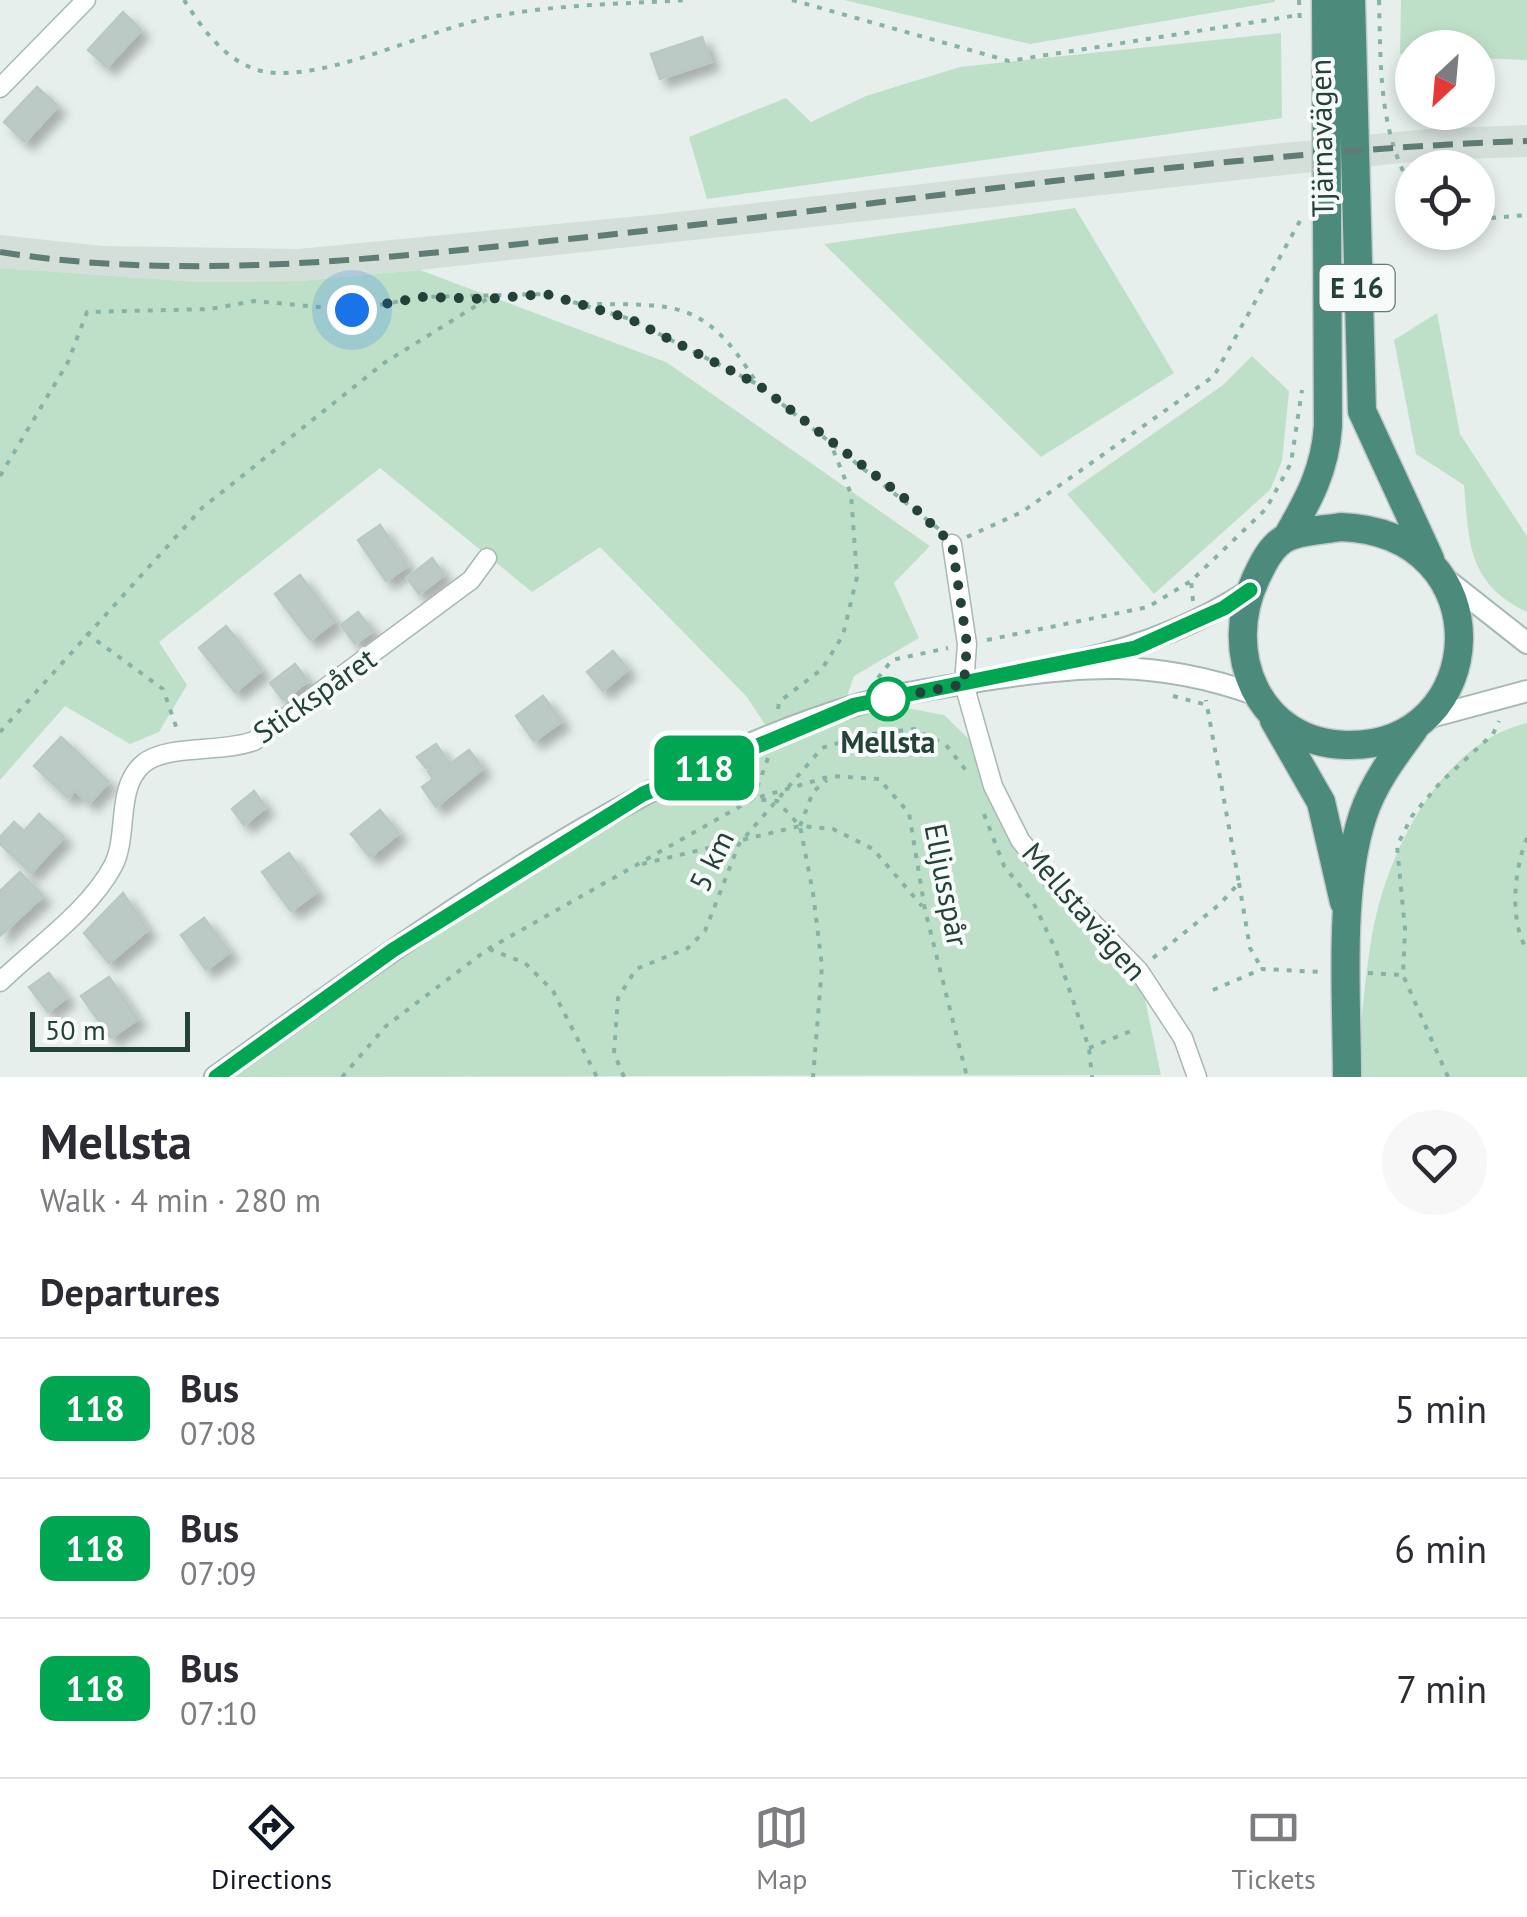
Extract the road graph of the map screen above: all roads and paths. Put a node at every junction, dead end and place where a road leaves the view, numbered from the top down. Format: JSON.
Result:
{"nodes":[{"id":1,"x":86,"y":0,"type":"edge"},
{"id":2,"x":184,"y":0,"type":"edge"},
{"id":3,"x":688,"y":0,"type":"edge"},
{"id":4,"x":792,"y":0,"type":"edge"},
{"id":5,"x":1299,"y":0,"type":"edge"},
{"id":6,"x":1326,"y":0,"type":"edge"},
{"id":7,"x":1352,"y":0,"type":"edge"},
{"id":8,"x":1379,"y":0,"type":"edge"},
{"id":9,"x":1300,"y":15,"type":"junction"},
{"id":10,"x":1300,"y":33,"type":"dead end"},
{"id":11,"x":0,"y":88,"type":"edge"},
{"id":12,"x":1395,"y":158,"type":"edge"},
{"id":13,"x":1527,"y":214,"type":"edge"},
{"id":14,"x":1495,"y":217,"type":"edge"},
{"id":15,"x":1303,"y":229,"type":"dead end"},
{"id":16,"x":487,"y":299,"type":"junction"},
{"id":17,"x":580,"y":304,"type":"junction"},
{"id":18,"x":757,"y":384,"type":"junction"},
{"id":19,"x":1302,"y":387,"type":"dead end"},
{"id":20,"x":828,"y":438,"type":"junction"},
{"id":21,"x":0,"y":476,"type":"edge"},
{"id":22,"x":1287,"y":537,"type":"junction"},
{"id":23,"x":952,"y":544,"type":"junction"},
{"id":24,"x":487,"y":558,"type":"dead end"},
{"id":25,"x":1439,"y":570,"type":"junction"},
{"id":26,"x":1191,"y":581,"type":"junction"},
{"id":27,"x":1250,"y":590,"type":"junction"},
{"id":28,"x":1195,"y":621,"type":"junction"},
{"id":29,"x":86,"y":633,"type":"junction"},
{"id":30,"x":1527,"y":643,"type":"edge"},
{"id":31,"x":967,"y":644,"type":"junction"},
{"id":32,"x":1202,"y":676,"type":"junction"},
{"id":33,"x":1006,"y":677,"type":"junction"},
{"id":34,"x":964,"y":684,"type":"junction"},
{"id":35,"x":1519,"y":692,"type":"edge"},
{"id":36,"x":1262,"y":704,"type":"junction"},
{"id":37,"x":855,"y":705,"type":"junction"},
{"id":38,"x":1420,"y":724,"type":"junction"},
{"id":39,"x":0,"y":732,"type":"edge"},
{"id":40,"x":774,"y":737,"type":"junction"},
{"id":41,"x":181,"y":752,"type":"junction"},
{"id":42,"x":830,"y":776,"type":"junction"},
{"id":43,"x":973,"y":786,"type":"dead end"},
{"id":44,"x":786,"y":790,"type":"junction"},
{"id":45,"x":753,"y":799,"type":"junction"},
{"id":46,"x":777,"y":800,"type":"junction"},
{"id":47,"x":979,"y":802,"type":"dead end"},
{"id":48,"x":800,"y":826,"type":"junction"},
{"id":49,"x":1527,"y":838,"type":"edge"},
{"id":50,"x":739,"y":844,"type":"junction"},
{"id":51,"x":635,"y":866,"type":"junction"},
{"id":52,"x":1239,"y":883,"type":"junction"},
{"id":53,"x":925,"y":910,"type":"junction"},
{"id":54,"x":1347,"y":918,"type":"junction"},
{"id":55,"x":488,"y":949,"type":"junction"},
{"id":56,"x":1527,"y":950,"type":"edge"},
{"id":57,"x":1262,"y":969,"type":"junction"},
{"id":58,"x":1139,"y":971,"type":"junction"},
{"id":59,"x":1326,"y":972,"type":"dead end"},
{"id":60,"x":1368,"y":973,"type":"dead end"},
{"id":61,"x":1402,"y":975,"type":"junction"},
{"id":62,"x":0,"y":982,"type":"edge"},
{"id":63,"x":1213,"y":990,"type":"dead end"},
{"id":64,"x":1136,"y":1029,"type":"dead end"},
{"id":65,"x":1089,"y":1048,"type":"junction"},
{"id":66,"x":216,"y":1077,"type":"edge"},
{"id":67,"x":342,"y":1077,"type":"edge"},
{"id":68,"x":597,"y":1077,"type":"edge"},
{"id":69,"x":624,"y":1077,"type":"edge"},
{"id":70,"x":813,"y":1077,"type":"edge"},
{"id":71,"x":967,"y":1077,"type":"edge"},
{"id":72,"x":1092,"y":1077,"type":"edge"},
{"id":73,"x":1197,"y":1077,"type":"edge"},
{"id":74,"x":1347,"y":1077,"type":"edge"},
{"id":75,"x":1448,"y":1077,"type":"edge"}],
"edges":[{"from":1,"to":11,"type":"street"},
{"from":2,"to":3,"type":"path"},
{"from":4,"to":9,"type":"path"},
{"from":5,"to":9,"type":"path"},
{"from":6,"to":22,"type":"highway","name":"Tjärnavägen","number":"E 16"},
{"from":7,"to":25,"type":"highway","name":"Tjärnavägen","number":"E 16"},
{"from":8,"to":12,"type":"path"},
{"from":9,"to":10,"type":"path"},
{"from":13,"to":14,"type":"path"},
{"from":15,"to":23,"type":"path"},
{"from":16,"to":17,"type":"path"},
{"from":16,"to":21,"type":"path"},
{"from":16,"to":29,"type":"path"},
{"from":17,"to":18,"type":"path"},
{"from":17,"to":18,"type":"path"},
{"from":18,"to":20,"type":"path"},
{"from":19,"to":26,"type":"path"},
{"from":20,"to":23,"type":"path"},
{"from":20,"to":40,"type":"path"},
{"from":22,"to":25,"type":"highway"},
{"from":22,"to":27,"type":"highway","number":"E 16"},
{"from":23,"to":31,"type":"street","name":"Mellstavägen"},
{"from":24,"to":41,"type":"street","name":"Stickspåret"},
{"from":25,"to":30,"type":"street"},
{"from":25,"to":38,"type":"highway","number":"E 16"},
{"from":26,"to":28,"type":"path"},
{"from":26,"to":31,"type":"path"},
{"from":27,"to":28,"type":"street"},
{"from":27,"to":36,"type":"highway","number":"E 16"},
{"from":28,"to":33,"type":"street"},
{"from":29,"to":39,"type":"path"},
{"from":29,"to":41,"type":"path"},
{"from":31,"to":34,"type":"street","name":"Mellstavägen"},
{"from":31,"to":37,"type":"path"},
{"from":32,"to":33,"type":"street"},
{"from":32,"to":36,"type":"street"},
{"from":32,"to":52,"type":"path"},
{"from":33,"to":34,"type":"street"},
{"from":34,"to":37,"type":"street"},
{"from":34,"to":58,"type":"street","name":"Mellstavägen"},
{"from":35,"to":38,"type":"street"},
{"from":35,"to":61,"type":"path"},
{"from":36,"to":38,"type":"highway"},
{"from":36,"to":54,"type":"highway","number":"E 16"},
{"from":37,"to":40,"type":"street"},
{"from":38,"to":54,"type":"highway","number":"E 16"},
{"from":40,"to":45,"type":"path"},
{"from":40,"to":66,"type":"street"},
{"from":41,"to":62,"type":"street","name":"Stickspåret"},
{"from":42,"to":44,"type":"path","name":"Elljusspår"},
{"from":42,"to":48,"type":"path"},
{"from":42,"to":53,"type":"path","name":"Elljusspår"},
{"from":43,"to":44,"type":"path","name":"5 km"},
{"from":44,"to":45,"type":"path","name":"Elljusspår"},
{"from":44,"to":46,"type":"path","name":"5 km"},
{"from":45,"to":46,"type":"path"},
{"from":45,"to":51,"type":"path","name":"Elljusspår"},
{"from":46,"to":48,"type":"path"},
{"from":46,"to":50,"type":"path","name":"5 km"},
{"from":47,"to":65,"type":"path"},
{"from":48,"to":50,"type":"path"},
{"from":48,"to":53,"type":"path"},
{"from":48,"to":70,"type":"path"},
{"from":49,"to":56,"type":"path"},
{"from":50,"to":51,"type":"path"},
{"from":50,"to":69,"type":"path","name":"5 km"},
{"from":51,"to":55,"type":"path","name":"Elljusspår"},
{"from":52,"to":57,"type":"path"},
{"from":52,"to":58,"type":"path"},
{"from":53,"to":71,"type":"path","name":"Elljusspår"},
{"from":54,"to":74,"type":"highway","number":"E 16"},
{"from":55,"to":67,"type":"path","name":"Elljusspår"},
{"from":55,"to":68,"type":"path"},
{"from":57,"to":59,"type":"path"},
{"from":57,"to":63,"type":"path"},
{"from":58,"to":73,"type":"street","name":"Mellstavägen"},
{"from":60,"to":61,"type":"path"},
{"from":61,"to":75,"type":"path"},
{"from":64,"to":65,"type":"path"},
{"from":65,"to":72,"type":"path"}]}
